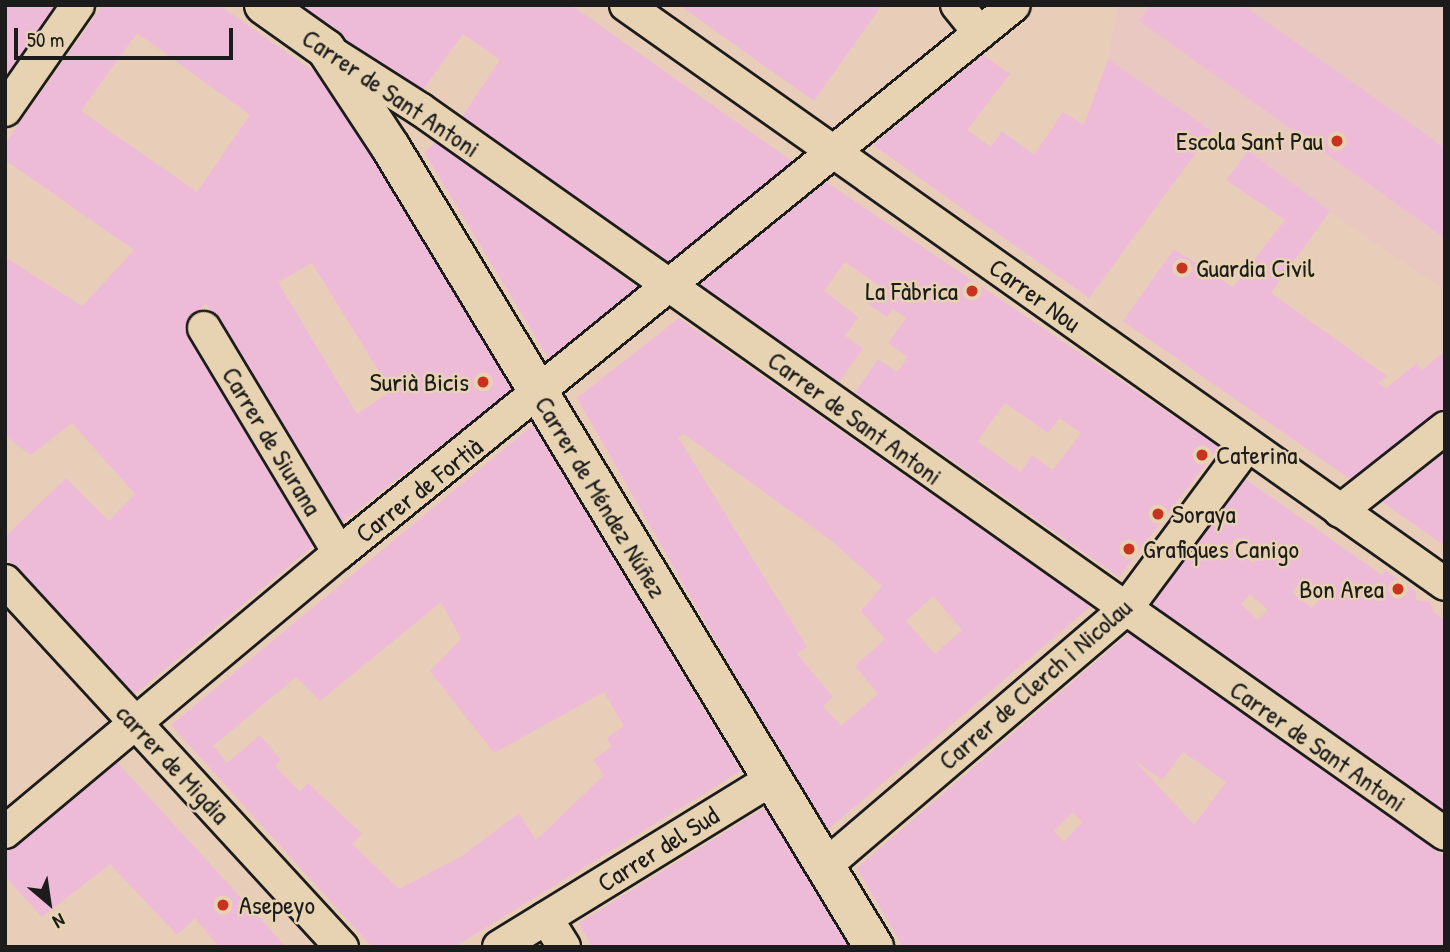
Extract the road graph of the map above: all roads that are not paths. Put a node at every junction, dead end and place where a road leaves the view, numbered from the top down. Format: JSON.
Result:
{"nodes":[{"id":1,"x":78,"y":5,"type":"edge"},
{"id":2,"x":264,"y":5,"type":"edge"},
{"id":3,"x":626,"y":5,"type":"edge"},
{"id":4,"x":957,"y":5,"type":"edge"},
{"id":5,"x":1014,"y":5,"type":"edge"},
{"id":6,"x":980,"y":33,"type":"junction"},
{"id":7,"x":326,"y":50,"type":"junction"},
{"id":8,"x":420,"y":109,"type":"junction"},
{"id":9,"x":5,"y":110,"type":"edge"},
{"id":10,"x":391,"y":148,"type":"junction"},
{"id":11,"x":837,"y":153,"type":"junction"},
{"id":12,"x":671,"y":286,"type":"junction"},
{"id":13,"x":204,"y":328,"type":"dead end"},
{"id":14,"x":540,"y":395,"type":"junction"},
{"id":15,"x":1445,"y":428,"type":"edge"},
{"id":16,"x":1247,"y":446,"type":"junction"},
{"id":17,"x":1340,"y":511,"type":"junction"},
{"id":18,"x":340,"y":553,"type":"junction"},
{"id":19,"x":5,"y":581,"type":"edge"},
{"id":20,"x":1445,"y":584,"type":"edge"},
{"id":21,"x":1125,"y":611,"type":"junction"},
{"id":22,"x":137,"y":726,"type":"junction"},
{"id":23,"x":770,"y":780,"type":"junction"},
{"id":24,"x":5,"y":832,"type":"edge"},
{"id":25,"x":1445,"y":834,"type":"edge"},
{"id":26,"x":825,"y":866,"type":"junction"},
{"id":27,"x":547,"y":918,"type":"junction"},
{"id":28,"x":342,"y":947,"type":"edge"},
{"id":29,"x":499,"y":947,"type":"edge"},
{"id":30,"x":564,"y":947,"type":"edge"},
{"id":31,"x":874,"y":947,"type":"edge"}],
"edges":[{"from":1,"to":9,"type":"street"},
{"from":2,"to":7,"type":"street","name":"Carrer de Sant Antoni"},
{"from":3,"to":11,"type":"street","name":"Carrer Nou"},
{"from":4,"to":6,"type":"street"},
{"from":5,"to":6,"type":"street","name":"Carrer de Fortià"},
{"from":6,"to":11,"type":"street","name":"Carrer de Fortià"},
{"from":7,"to":8,"type":"street","name":"Carrer de Sant Antoni"},
{"from":7,"to":10,"type":"street","name":"Carrer de Méndez Núñez"},
{"from":8,"to":10,"type":"street"},
{"from":8,"to":12,"type":"street","name":"Carrer de Sant Antoni"},
{"from":10,"to":14,"type":"street","name":"Carrer de Méndez Núñez"},
{"from":11,"to":12,"type":"street","name":"Carrer de Fortià"},
{"from":11,"to":16,"type":"street","name":"Carrer Nou"},
{"from":12,"to":14,"type":"street","name":"Carrer de Fortià"},
{"from":12,"to":21,"type":"street","name":"Carrer de Sant Antoni"},
{"from":13,"to":18,"type":"street","name":"Carrer de Siurana"},
{"from":14,"to":18,"type":"street","name":"Carrer de Fortià"},
{"from":14,"to":23,"type":"street","name":"Carrer de Méndez Núñez"},
{"from":15,"to":17,"type":"street"},
{"from":16,"to":17,"type":"street","name":"Carrer Nou"},
{"from":16,"to":21,"type":"street","name":"Carrer de Clerch i Nicolau"},
{"from":17,"to":20,"type":"street","name":"Carrer Nou"},
{"from":18,"to":22,"type":"street","name":"Carrer de Fortià"},
{"from":19,"to":22,"type":"street","name":"carrer de Migdia"},
{"from":21,"to":25,"type":"street","name":"Carrer de Sant Antoni"},
{"from":21,"to":26,"type":"street","name":"Carrer de Clerch i Nicolau"},
{"from":22,"to":24,"type":"street","name":"Carrer de Fortià"},
{"from":22,"to":28,"type":"street","name":"carrer de Migdia"},
{"from":23,"to":26,"type":"street","name":"Carrer de Méndez Núñez"},
{"from":23,"to":27,"type":"street","name":"Carrer del Sud"},
{"from":26,"to":31,"type":"street","name":"Carrer de Méndez Núñez"},
{"from":27,"to":29,"type":"street","name":"Carrer del Sud"},
{"from":27,"to":30,"type":"street"}]}
